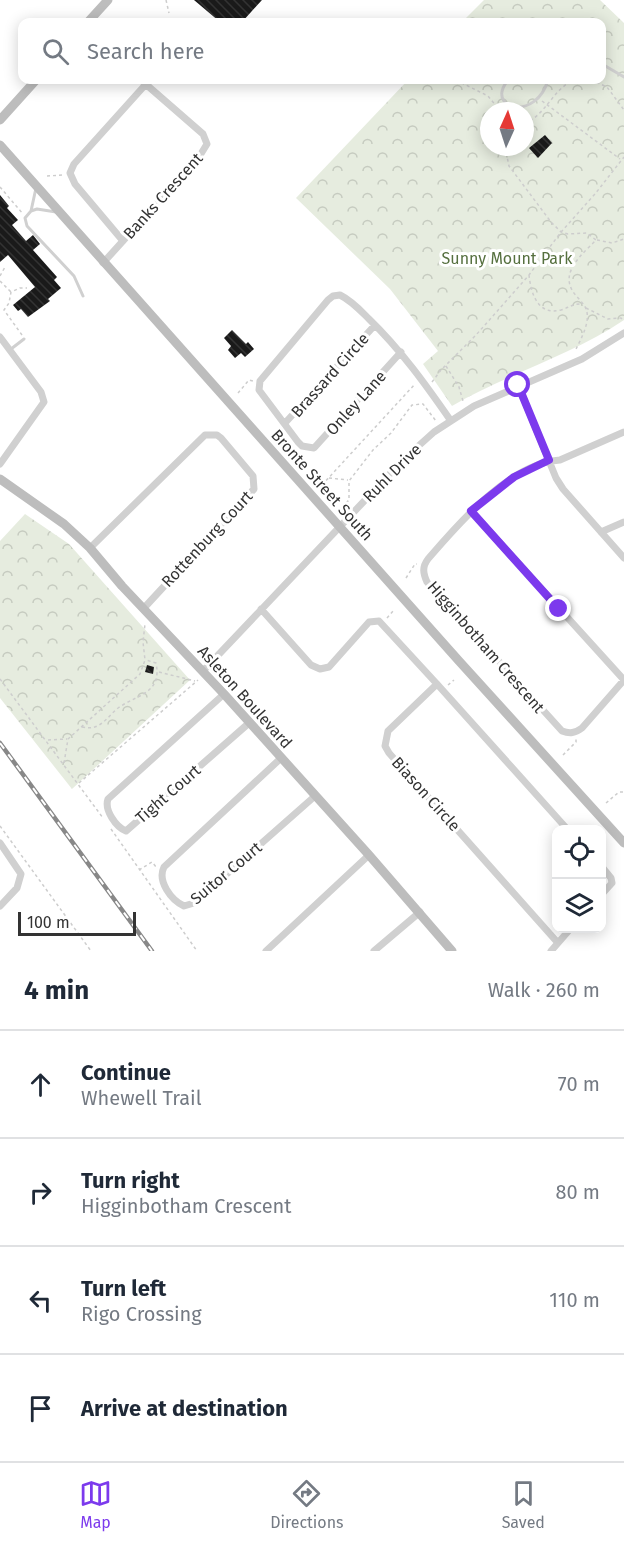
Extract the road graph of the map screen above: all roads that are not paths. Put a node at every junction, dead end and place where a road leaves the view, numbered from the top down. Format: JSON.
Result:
{"nodes":[{"id":1,"x":108,"y":0,"type":"edge"},
{"id":2,"x":92,"y":18,"type":"edge"},
{"id":3,"x":606,"y":66,"type":"edge"},
{"id":4,"x":624,"y":77,"type":"edge"},
{"id":5,"x":32,"y":84,"type":"edge"},
{"id":6,"x":142,"y":84,"type":"edge"},
{"id":7,"x":146,"y":84,"type":"edge"},
{"id":8,"x":506,"y":84,"type":"edge"},
{"id":9,"x":547,"y":84,"type":"edge"},
{"id":10,"x":0,"y":120,"type":"edge"},
{"id":11,"x":0,"y":146,"type":"edge"},
{"id":12,"x":36,"y":186,"type":"junction"},
{"id":13,"x":31,"y":211,"type":"junction"},
{"id":14,"x":59,"y":213,"type":"junction"},
{"id":15,"x":123,"y":241,"type":"junction"},
{"id":16,"x":103,"y":263,"type":"junction"},
{"id":17,"x":83,"y":296,"type":"dead end"},
{"id":18,"x":375,"y":325,"type":"junction"},
{"id":19,"x":624,"y":333,"type":"edge"},
{"id":20,"x":0,"y":337,"type":"edge"},
{"id":21,"x":24,"y":339,"type":"road end"},
{"id":22,"x":10,"y":350,"type":"junction"},
{"id":23,"x":401,"y":352,"type":"junction"},
{"id":24,"x":518,"y":385,"type":"junction"},
{"id":25,"x":451,"y":421,"type":"junction"},
{"id":26,"x":285,"y":423,"type":"junction"},
{"id":27,"x":624,"y":432,"type":"edge"},
{"id":28,"x":549,"y":460,"type":"junction"},
{"id":29,"x":0,"y":464,"type":"edge"},
{"id":30,"x":0,"y":479,"type":"edge"},
{"id":31,"x":471,"y":511,"type":"junction"},
{"id":32,"x":624,"y":522,"type":"edge"},
{"id":33,"x":339,"y":527,"type":"junction"},
{"id":34,"x":601,"y":532,"type":"junction"},
{"id":35,"x":90,"y":548,"type":"junction"},
{"id":36,"x":624,"y":558,"type":"edge"},
{"id":37,"x":145,"y":609,"type":"junction"},
{"id":38,"x":261,"y":609,"type":"junction"},
{"id":39,"x":204,"y":673,"type":"junction"},
{"id":40,"x":624,"y":680,"type":"edge"},
{"id":41,"x":440,"y":686,"type":"junction"},
{"id":42,"x":224,"y":694,"type":"junction"},
{"id":43,"x":249,"y":723,"type":"junction"},
{"id":44,"x":280,"y":759,"type":"junction"},
{"id":45,"x":315,"y":796,"type":"junction"},
{"id":46,"x":564,"y":825,"type":"edge"},
{"id":47,"x":0,"y":843,"type":"edge"},
{"id":48,"x":624,"y":843,"type":"edge"},
{"id":49,"x":369,"y":855,"type":"junction"},
{"id":50,"x":606,"y":872,"type":"edge"},
{"id":51,"x":606,"y":890,"type":"edge"},
{"id":52,"x":0,"y":906,"type":"edge"},
{"id":53,"x":420,"y":912,"type":"junction"},
{"id":54,"x":567,"y":933,"type":"edge"},
{"id":55,"x":558,"y":943,"type":"junction"},
{"id":56,"x":266,"y":951,"type":"edge"},
{"id":57,"x":374,"y":951,"type":"edge"},
{"id":58,"x":451,"y":951,"type":"edge"},
{"id":59,"x":551,"y":951,"type":"edge"}],
"edges":[{"from":1,"to":2,"type":"main road"},
{"from":3,"to":4,"type":"lane"},
{"from":5,"to":10,"type":"main road"},
{"from":6,"to":15,"type":"street"},
{"from":7,"to":15,"type":"street","name":"Banks Crescent"},
{"from":8,"to":9,"type":"lane"},
{"from":11,"to":12,"type":"main road","name":"Bronte Street South"},
{"from":12,"to":13,"type":"lane"},
{"from":12,"to":14,"type":"main road","name":"Bronte Street South"},
{"from":13,"to":14,"type":"lane"},
{"from":13,"to":17,"type":"lane"},
{"from":14,"to":16,"type":"main road","name":"Bronte Street South"},
{"from":15,"to":16,"type":"street","name":"Banks Crescent"},
{"from":16,"to":33,"type":"main road","name":"Bronte Street South"},
{"from":18,"to":23,"type":"street","name":"Brassard Circle"},
{"from":18,"to":26,"type":"street","name":"Brassard Circle"},
{"from":18,"to":26,"type":"street","name":"Brassard Circle"},
{"from":19,"to":24,"type":"street","name":"Ruhl Drive"},
{"from":20,"to":22,"type":"street"},
{"from":21,"to":22,"type":"lane"},
{"from":22,"to":29,"type":"street"},
{"from":23,"to":25,"type":"street","name":"Brassard Circle"},
{"from":23,"to":26,"type":"street","name":"Onley Lane"},
{"from":24,"to":25,"type":"street","name":"Ruhl Drive"},
{"from":24,"to":28,"type":"street"},
{"from":25,"to":33,"type":"street","name":"Ruhl Drive"},
{"from":27,"to":28,"type":"street","name":"Higginbotham Crescent"},
{"from":28,"to":31,"type":"street","name":"Higginbotham Crescent"},
{"from":28,"to":34,"type":"street"},
{"from":30,"to":35,"type":"main road","name":"Asleton Boulevard"},
{"from":31,"to":40,"type":"street"},
{"from":31,"to":40,"type":"street","name":"Higginbotham Crescent"},
{"from":32,"to":34,"type":"street"},
{"from":33,"to":38,"type":"street","name":"Ruhl Drive"},
{"from":33,"to":48,"type":"main road","name":"Bronte Street South"},
{"from":34,"to":36,"type":"street"},
{"from":35,"to":37,"type":"main road","name":"Asleton Boulevard"},
{"from":35,"to":37,"type":"street","name":"Rottenburg Court"},
{"from":37,"to":39,"type":"main road","name":"Asleton Boulevard"},
{"from":38,"to":39,"type":"street","name":"Ruhl Drive"},
{"from":38,"to":41,"type":"street"},
{"from":39,"to":42,"type":"main road","name":"Asleton Boulevard"},
{"from":41,"to":46,"type":"street"},
{"from":41,"to":55,"type":"street","name":"Biason Circle"},
{"from":42,"to":43,"type":"main road","name":"Asleton Boulevard"},
{"from":42,"to":43,"type":"street","name":"Tight Court"},
{"from":43,"to":44,"type":"main road","name":"Asleton Boulevard"},
{"from":44,"to":45,"type":"main road","name":"Asleton Boulevard"},
{"from":44,"to":45,"type":"street","name":"Suitor Court"},
{"from":45,"to":49,"type":"main road","name":"Asleton Boulevard"},
{"from":47,"to":52,"type":"street"},
{"from":49,"to":53,"type":"main road","name":"Asleton Boulevard"},
{"from":49,"to":56,"type":"street"},
{"from":50,"to":51,"type":"street"},
{"from":53,"to":57,"type":"street"},
{"from":53,"to":58,"type":"main road","name":"Asleton Boulevard"},
{"from":54,"to":55,"type":"street"},
{"from":55,"to":59,"type":"street"}]}
